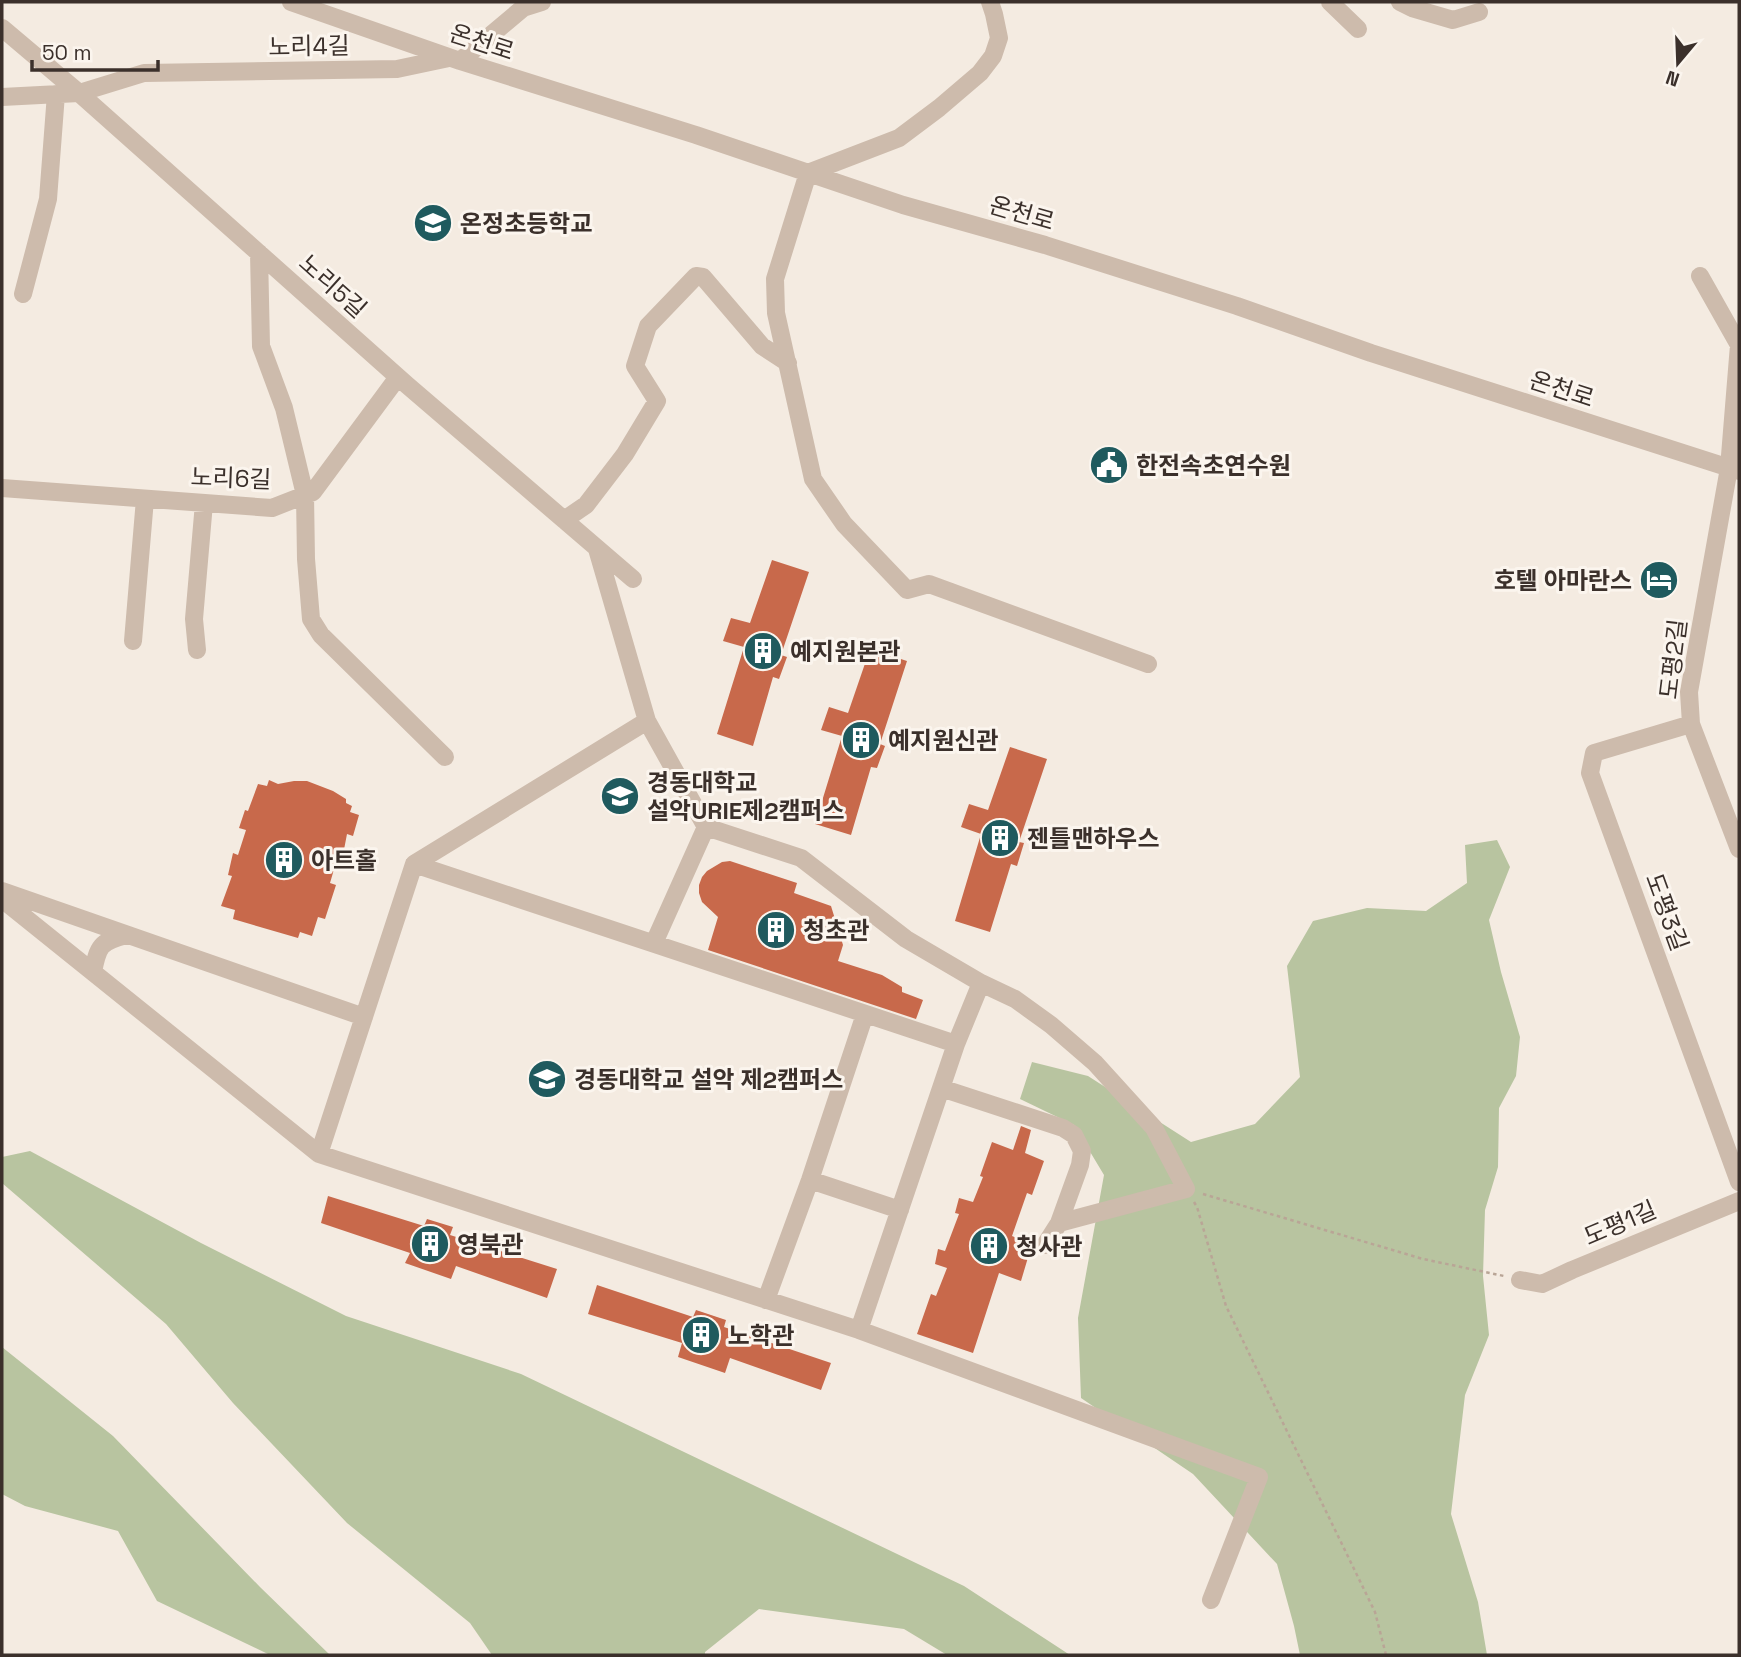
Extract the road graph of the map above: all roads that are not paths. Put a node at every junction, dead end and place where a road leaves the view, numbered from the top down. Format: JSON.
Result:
{"nodes":[{"id":1,"x":291,"y":2,"type":"edge"},
{"id":2,"x":542,"y":2,"type":"edge"},
{"id":3,"x":990,"y":2,"type":"edge"},
{"id":4,"x":1330,"y":2,"type":"edge"},
{"id":5,"x":1400,"y":2,"type":"edge"},
{"id":6,"x":1479,"y":12,"type":"dead end"},
{"id":7,"x":2,"y":28,"type":"edge"},
{"id":8,"x":1358,"y":29,"type":"dead end"},
{"id":9,"x":455,"y":59,"type":"junction"},
{"id":10,"x":79,"y":93,"type":"junction"},
{"id":11,"x":56,"y":94,"type":"junction"},
{"id":12,"x":2,"y":97,"type":"edge"},
{"id":13,"x":808,"y":173,"type":"junction"},
{"id":14,"x":259,"y":253,"type":"junction"},
{"id":15,"x":1700,"y":276,"type":"dead end"},
{"id":16,"x":23,"y":294,"type":"dead end"},
{"id":17,"x":788,"y":363,"type":"junction"},
{"id":18,"x":398,"y":377,"type":"junction"},
{"id":19,"x":1734,"y":470,"type":"edge"},
{"id":20,"x":2,"y":488,"type":"edge"},
{"id":21,"x":305,"y":495,"type":"junction"},
{"id":22,"x":145,"y":499,"type":"junction"},
{"id":23,"x":204,"y":503,"type":"junction"},
{"id":24,"x":564,"y":520,"type":"junction"},
{"id":25,"x":597,"y":548,"type":"junction"},
{"id":26,"x":633,"y":579,"type":"dead end"},
{"id":27,"x":133,"y":641,"type":"dead end"},
{"id":28,"x":197,"y":650,"type":"dead end"},
{"id":29,"x":1148,"y":664,"type":"dead end"},
{"id":30,"x":647,"y":721,"type":"junction"},
{"id":31,"x":1691,"y":724,"type":"junction"},
{"id":32,"x":445,"y":757,"type":"dead end"},
{"id":33,"x":705,"y":827,"type":"junction"},
{"id":34,"x":1739,"y":849,"type":"edge"},
{"id":35,"x":414,"y":863,"type":"junction"},
{"id":36,"x":2,"y":891,"type":"edge"},
{"id":37,"x":2,"y":899,"type":"edge"},
{"id":38,"x":126,"y":935,"type":"junction"},
{"id":39,"x":654,"y":943,"type":"junction"},
{"id":40,"x":93,"y":972,"type":"junction"},
{"id":41,"x":981,"y":983,"type":"junction"},
{"id":42,"x":865,"y":1014,"type":"junction"},
{"id":43,"x":363,"y":1017,"type":"junction"},
{"id":44,"x":956,"y":1044,"type":"junction"},
{"id":45,"x":941,"y":1088,"type":"junction"},
{"id":46,"x":319,"y":1154,"type":"junction"},
{"id":47,"x":810,"y":1180,"type":"junction"},
{"id":48,"x":1739,"y":1182,"type":"edge"},
{"id":49,"x":1739,"y":1200,"type":"edge"},
{"id":50,"x":900,"y":1210,"type":"junction"},
{"id":51,"x":1059,"y":1223,"type":"junction"},
{"id":52,"x":1045,"y":1245,"type":"dead end"},
{"id":53,"x":1520,"y":1280,"type":"road end"},
{"id":54,"x":766,"y":1300,"type":"junction"},
{"id":55,"x":859,"y":1330,"type":"junction"},
{"id":56,"x":1211,"y":1600,"type":"dead end"}],
"edges":[{"from":1,"to":9,"type":"street","name":"온천로"},
{"from":2,"to":9,"type":"street"},
{"from":3,"to":13,"type":"street"},
{"from":4,"to":8,"type":"street"},
{"from":5,"to":6,"type":"street"},
{"from":7,"to":10,"type":"street","name":"노리5길"},
{"from":9,"to":10,"type":"street","name":"노리4길"},
{"from":9,"to":13,"type":"street","name":"온천로"},
{"from":10,"to":11,"type":"street","name":"노리4길"},
{"from":10,"to":14,"type":"street","name":"노리5길"},
{"from":11,"to":12,"type":"street","name":"노리4길"},
{"from":11,"to":16,"type":"street"},
{"from":13,"to":17,"type":"street"},
{"from":13,"to":19,"type":"street","name":"온천로"},
{"from":14,"to":18,"type":"street","name":"노리5길"},
{"from":14,"to":21,"type":"street"},
{"from":15,"to":19,"type":"street","name":"도평2길"},
{"from":17,"to":24,"type":"street"},
{"from":17,"to":29,"type":"street"},
{"from":18,"to":21,"type":"street","name":"노리6길"},
{"from":18,"to":24,"type":"street","name":"노리5길"},
{"from":19,"to":31,"type":"street","name":"도평2길"},
{"from":20,"to":22,"type":"street","name":"노리6길"},
{"from":21,"to":23,"type":"street","name":"노리6길"},
{"from":21,"to":32,"type":"street"},
{"from":22,"to":23,"type":"street","name":"노리6길"},
{"from":22,"to":27,"type":"street"},
{"from":23,"to":28,"type":"street"},
{"from":24,"to":25,"type":"street","name":"노리5길"},
{"from":25,"to":26,"type":"street","name":"노리5길"},
{"from":25,"to":30,"type":"street"},
{"from":30,"to":33,"type":"street"},
{"from":30,"to":35,"type":"street"},
{"from":31,"to":34,"type":"street","name":"도평2길"},
{"from":31,"to":48,"type":"street","name":"도평3길"},
{"from":33,"to":39,"type":"street"},
{"from":33,"to":41,"type":"street"},
{"from":35,"to":39,"type":"street"},
{"from":35,"to":43,"type":"street"},
{"from":36,"to":38,"type":"street"},
{"from":37,"to":40,"type":"street"},
{"from":38,"to":40,"type":"street"},
{"from":38,"to":43,"type":"street"},
{"from":39,"to":42,"type":"street"},
{"from":40,"to":46,"type":"street"},
{"from":41,"to":44,"type":"street"},
{"from":41,"to":51,"type":"street"},
{"from":42,"to":44,"type":"street"},
{"from":42,"to":47,"type":"street"},
{"from":43,"to":46,"type":"street"},
{"from":44,"to":45,"type":"street"},
{"from":45,"to":50,"type":"street"},
{"from":45,"to":51,"type":"street"},
{"from":46,"to":54,"type":"street"},
{"from":47,"to":50,"type":"street"},
{"from":47,"to":54,"type":"street"},
{"from":49,"to":53,"type":"street","name":"도평1길"},
{"from":50,"to":55,"type":"street"},
{"from":51,"to":52,"type":"street"},
{"from":54,"to":55,"type":"street"},
{"from":55,"to":56,"type":"street"}]}
